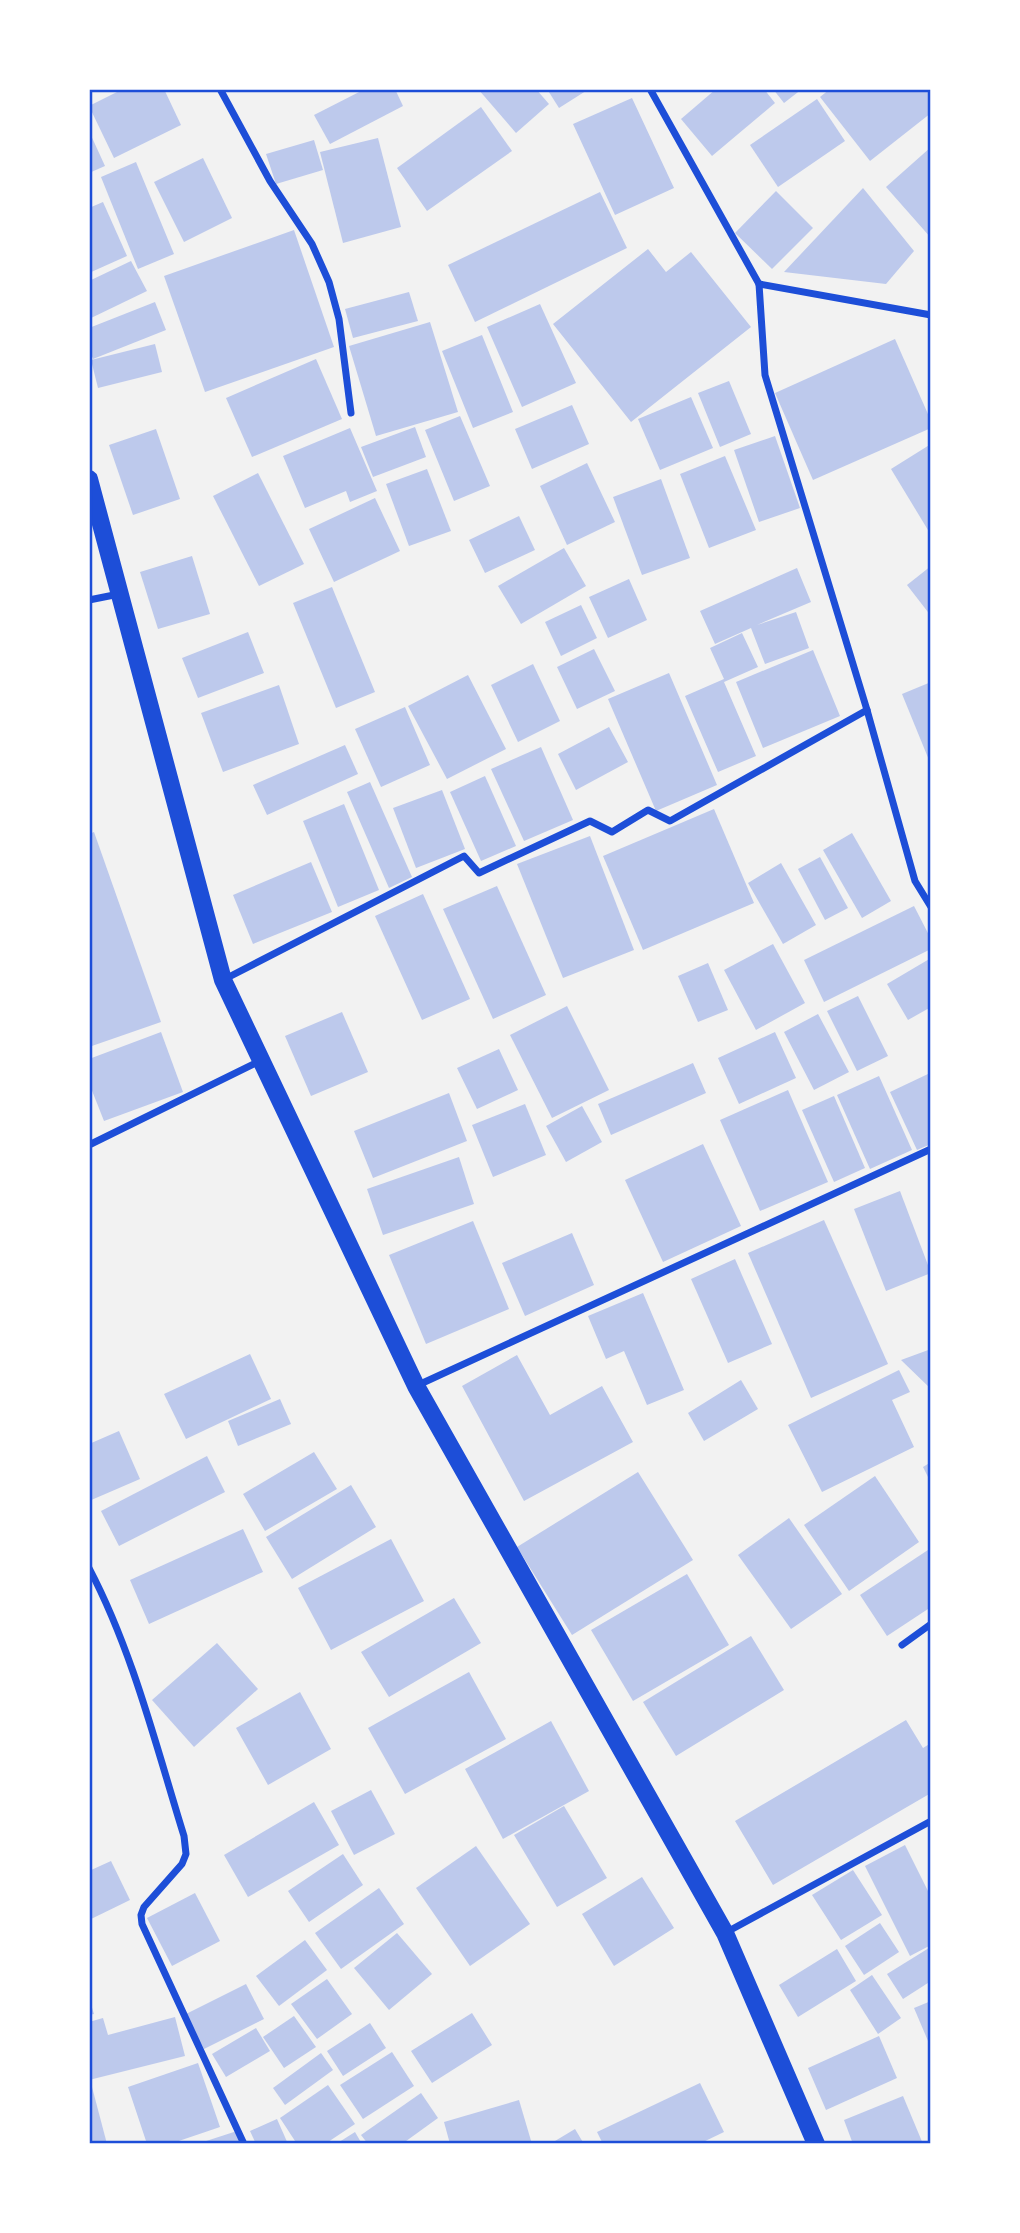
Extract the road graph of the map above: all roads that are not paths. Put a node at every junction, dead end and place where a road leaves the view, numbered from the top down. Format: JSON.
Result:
{"nodes":[{"id":1,"x":220,"y":89,"type":"edge"},
{"id":2,"x":650,"y":89,"type":"edge"},
{"id":3,"x":759,"y":284,"type":"junction"},
{"id":4,"x":931,"y":315,"type":"edge"},
{"id":5,"x":351,"y":413,"type":"dead end"},
{"id":6,"x":89,"y":479,"type":"edge"},
{"id":7,"x":120,"y":593,"type":"junction"},
{"id":8,"x":89,"y":600,"type":"edge"},
{"id":9,"x":867,"y":710,"type":"junction"},
{"id":10,"x":931,"y":907,"type":"edge"},
{"id":11,"x":223,"y":980,"type":"junction"},
{"id":12,"x":261,"y":1060,"type":"junction"},
{"id":13,"x":89,"y":1145,"type":"edge"},
{"id":14,"x":931,"y":1149,"type":"edge"},
{"id":15,"x":416,"y":1386,"type":"junction"},
{"id":16,"x":89,"y":1567,"type":"edge"},
{"id":17,"x":931,"y":1624,"type":"edge"},
{"id":18,"x":902,"y":1645,"type":"dead end"},
{"id":19,"x":931,"y":1821,"type":"edge"},
{"id":20,"x":725,"y":1933,"type":"junction"},
{"id":21,"x":244,"y":2144,"type":"edge"},
{"id":22,"x":816,"y":2144,"type":"edge"}],
"edges":[{"from":1,"to":5,"type":"street"},
{"from":2,"to":3,"type":"street"},
{"from":3,"to":4,"type":"street"},
{"from":3,"to":9,"type":"street"},
{"from":6,"to":7,"type":"main road"},
{"from":7,"to":8,"type":"street"},
{"from":7,"to":11,"type":"main road"},
{"from":9,"to":10,"type":"street"},
{"from":9,"to":11,"type":"street"},
{"from":11,"to":12,"type":"main road"},
{"from":12,"to":13,"type":"street"},
{"from":12,"to":15,"type":"main road"},
{"from":14,"to":15,"type":"street"},
{"from":15,"to":20,"type":"main road"},
{"from":16,"to":21,"type":"street"},
{"from":17,"to":18,"type":"street"},
{"from":19,"to":20,"type":"street"},
{"from":20,"to":22,"type":"main road"}]}
